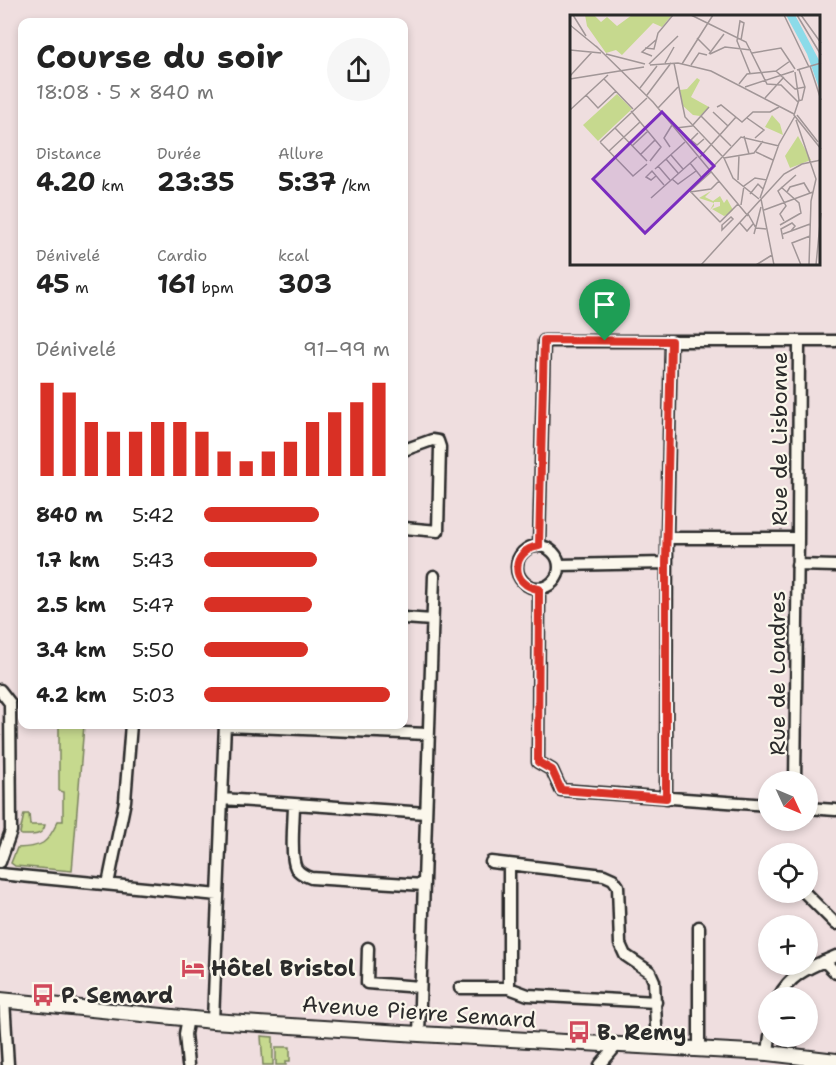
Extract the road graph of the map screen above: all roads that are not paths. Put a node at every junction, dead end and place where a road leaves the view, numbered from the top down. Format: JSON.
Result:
{"nodes":[{"id":1,"x":836,"y":340,"type":"edge"},
{"id":2,"x":671,"y":341,"type":"junction"},
{"id":3,"x":799,"y":341,"type":"junction"},
{"id":4,"x":408,"y":449,"type":"edge"},
{"id":5,"x":408,"y":528,"type":"edge"},
{"id":6,"x":667,"y":538,"type":"junction"},
{"id":7,"x":798,"y":538,"type":"junction"},
{"id":8,"x":539,"y":546,"type":"junction"},
{"id":9,"x":666,"y":563,"type":"junction"},
{"id":10,"x":559,"y":565,"type":"junction"},
{"id":11,"x":797,"y":565,"type":"junction"},
{"id":12,"x":836,"y":566,"type":"edge"},
{"id":13,"x":434,"y":576,"type":"dead end"},
{"id":14,"x":539,"y":589,"type":"junction"},
{"id":15,"x":408,"y":618,"type":"edge"},
{"id":16,"x":432,"y":620,"type":"junction"},
{"id":17,"x":0,"y":690,"type":"edge"},
{"id":18,"x":131,"y":729,"type":"edge"},
{"id":19,"x":225,"y":729,"type":"edge"},
{"id":20,"x":315,"y":729,"type":"edge"},
{"id":21,"x":428,"y":734,"type":"junction"},
{"id":22,"x":795,"y":771,"type":"edge"},
{"id":23,"x":666,"y":798,"type":"junction"},
{"id":24,"x":222,"y":799,"type":"junction"},
{"id":25,"x":758,"y":804,"type":"edge"},
{"id":26,"x":294,"y":805,"type":"junction"},
{"id":27,"x":818,"y":809,"type":"edge"},
{"id":28,"x":836,"y":810,"type":"edge"},
{"id":29,"x":426,"y":813,"type":"junction"},
{"id":30,"x":0,"y":862,"type":"edge"},
{"id":31,"x":491,"y":862,"type":"dead end"},
{"id":32,"x":509,"y":865,"type":"junction"},
{"id":33,"x":0,"y":874,"type":"edge"},
{"id":34,"x":108,"y":884,"type":"junction"},
{"id":35,"x":424,"y":885,"type":"junction"},
{"id":36,"x":218,"y":895,"type":"junction"},
{"id":37,"x":815,"y":903,"type":"edge"},
{"id":38,"x":836,"y":924,"type":"edge"},
{"id":39,"x":699,"y":927,"type":"dead end"},
{"id":40,"x":368,"y":948,"type":"dead end"},
{"id":41,"x":836,"y":956,"type":"edge"},
{"id":42,"x":824,"y":962,"type":"junction"},
{"id":43,"x":836,"y":973,"type":"edge"},
{"id":44,"x":420,"y":987,"type":"junction"},
{"id":45,"x":785,"y":987,"type":"edge"},
{"id":46,"x":460,"y":988,"type":"dead end"},
{"id":47,"x":509,"y":988,"type":"junction"},
{"id":48,"x":2,"y":1000,"type":"edge"},
{"id":49,"x":656,"y":1002,"type":"junction"},
{"id":50,"x":188,"y":1018,"type":"junction"},
{"id":51,"x":213,"y":1020,"type":"junction"},
{"id":52,"x":419,"y":1034,"type":"junction"},
{"id":53,"x":617,"y":1046,"type":"junction"},
{"id":54,"x":657,"y":1047,"type":"junction"},
{"id":55,"x":769,"y":1047,"type":"edge"},
{"id":56,"x":699,"y":1049,"type":"junction"},
{"id":57,"x":768,"y":1053,"type":"junction"},
{"id":58,"x":836,"y":1061,"type":"edge"},
{"id":59,"x":8,"y":1065,"type":"edge"},
{"id":60,"x":188,"y":1065,"type":"edge"},
{"id":61,"x":600,"y":1065,"type":"edge"}],
"edges":[{"from":1,"to":3,"type":"street"},
{"from":2,"to":3,"type":"street"},
{"from":2,"to":6,"type":"street"},
{"from":2,"to":8,"type":"street"},
{"from":3,"to":7,"type":"street","name":"Rue de Lisbonne"},
{"from":4,"to":5,"type":"street"},
{"from":6,"to":7,"type":"street"},
{"from":6,"to":9,"type":"street"},
{"from":7,"to":11,"type":"street","name":"Rue de Lisbonne"},
{"from":8,"to":10,"type":"street"},
{"from":8,"to":14,"type":"street"},
{"from":9,"to":10,"type":"street"},
{"from":9,"to":23,"type":"street"},
{"from":10,"to":14,"type":"street"},
{"from":11,"to":12,"type":"street"},
{"from":11,"to":22,"type":"street","name":"Rue de Londres"},
{"from":13,"to":16,"type":"street"},
{"from":14,"to":23,"type":"street"},
{"from":15,"to":16,"type":"street"},
{"from":16,"to":21,"type":"street"},
{"from":17,"to":30,"type":"street"},
{"from":18,"to":34,"type":"street"},
{"from":19,"to":24,"type":"street"},
{"from":20,"to":21,"type":"street"},
{"from":21,"to":29,"type":"street"},
{"from":23,"to":25,"type":"street"},
{"from":24,"to":26,"type":"street"},
{"from":24,"to":36,"type":"street"},
{"from":26,"to":29,"type":"street"},
{"from":26,"to":35,"type":"street"},
{"from":27,"to":28,"type":"street"},
{"from":29,"to":35,"type":"street"},
{"from":31,"to":32,"type":"street"},
{"from":32,"to":47,"type":"street"},
{"from":32,"to":49,"type":"street"},
{"from":33,"to":34,"type":"street"},
{"from":34,"to":36,"type":"street"},
{"from":35,"to":44,"type":"street"},
{"from":36,"to":51,"type":"street"},
{"from":37,"to":38,"type":"street"},
{"from":39,"to":56,"type":"street"},
{"from":40,"to":44,"type":"street"},
{"from":41,"to":42,"type":"street"},
{"from":42,"to":43,"type":"street"},
{"from":42,"to":45,"type":"street"},
{"from":44,"to":52,"type":"street"},
{"from":46,"to":47,"type":"street"},
{"from":47,"to":49,"type":"street"},
{"from":48,"to":50,"type":"main road","name":"Avenue Pierre Semard"},
{"from":48,"to":59,"type":"street"},
{"from":49,"to":54,"type":"street"},
{"from":50,"to":51,"type":"main road","name":"Avenue Pierre Semard"},
{"from":50,"to":60,"type":"street"},
{"from":51,"to":52,"type":"main road","name":"Avenue Pierre Semard"},
{"from":52,"to":53,"type":"main road","name":"Avenue Pierre Semard"},
{"from":53,"to":54,"type":"main road","name":"Avenue Pierre Semard"},
{"from":53,"to":61,"type":"street"},
{"from":54,"to":56,"type":"main road","name":"Avenue Pierre Semard"},
{"from":55,"to":57,"type":"street"},
{"from":56,"to":57,"type":"main road","name":"Avenue Pierre Semard"},
{"from":57,"to":58,"type":"main road","name":"Avenue Pierre Semard"}]}
